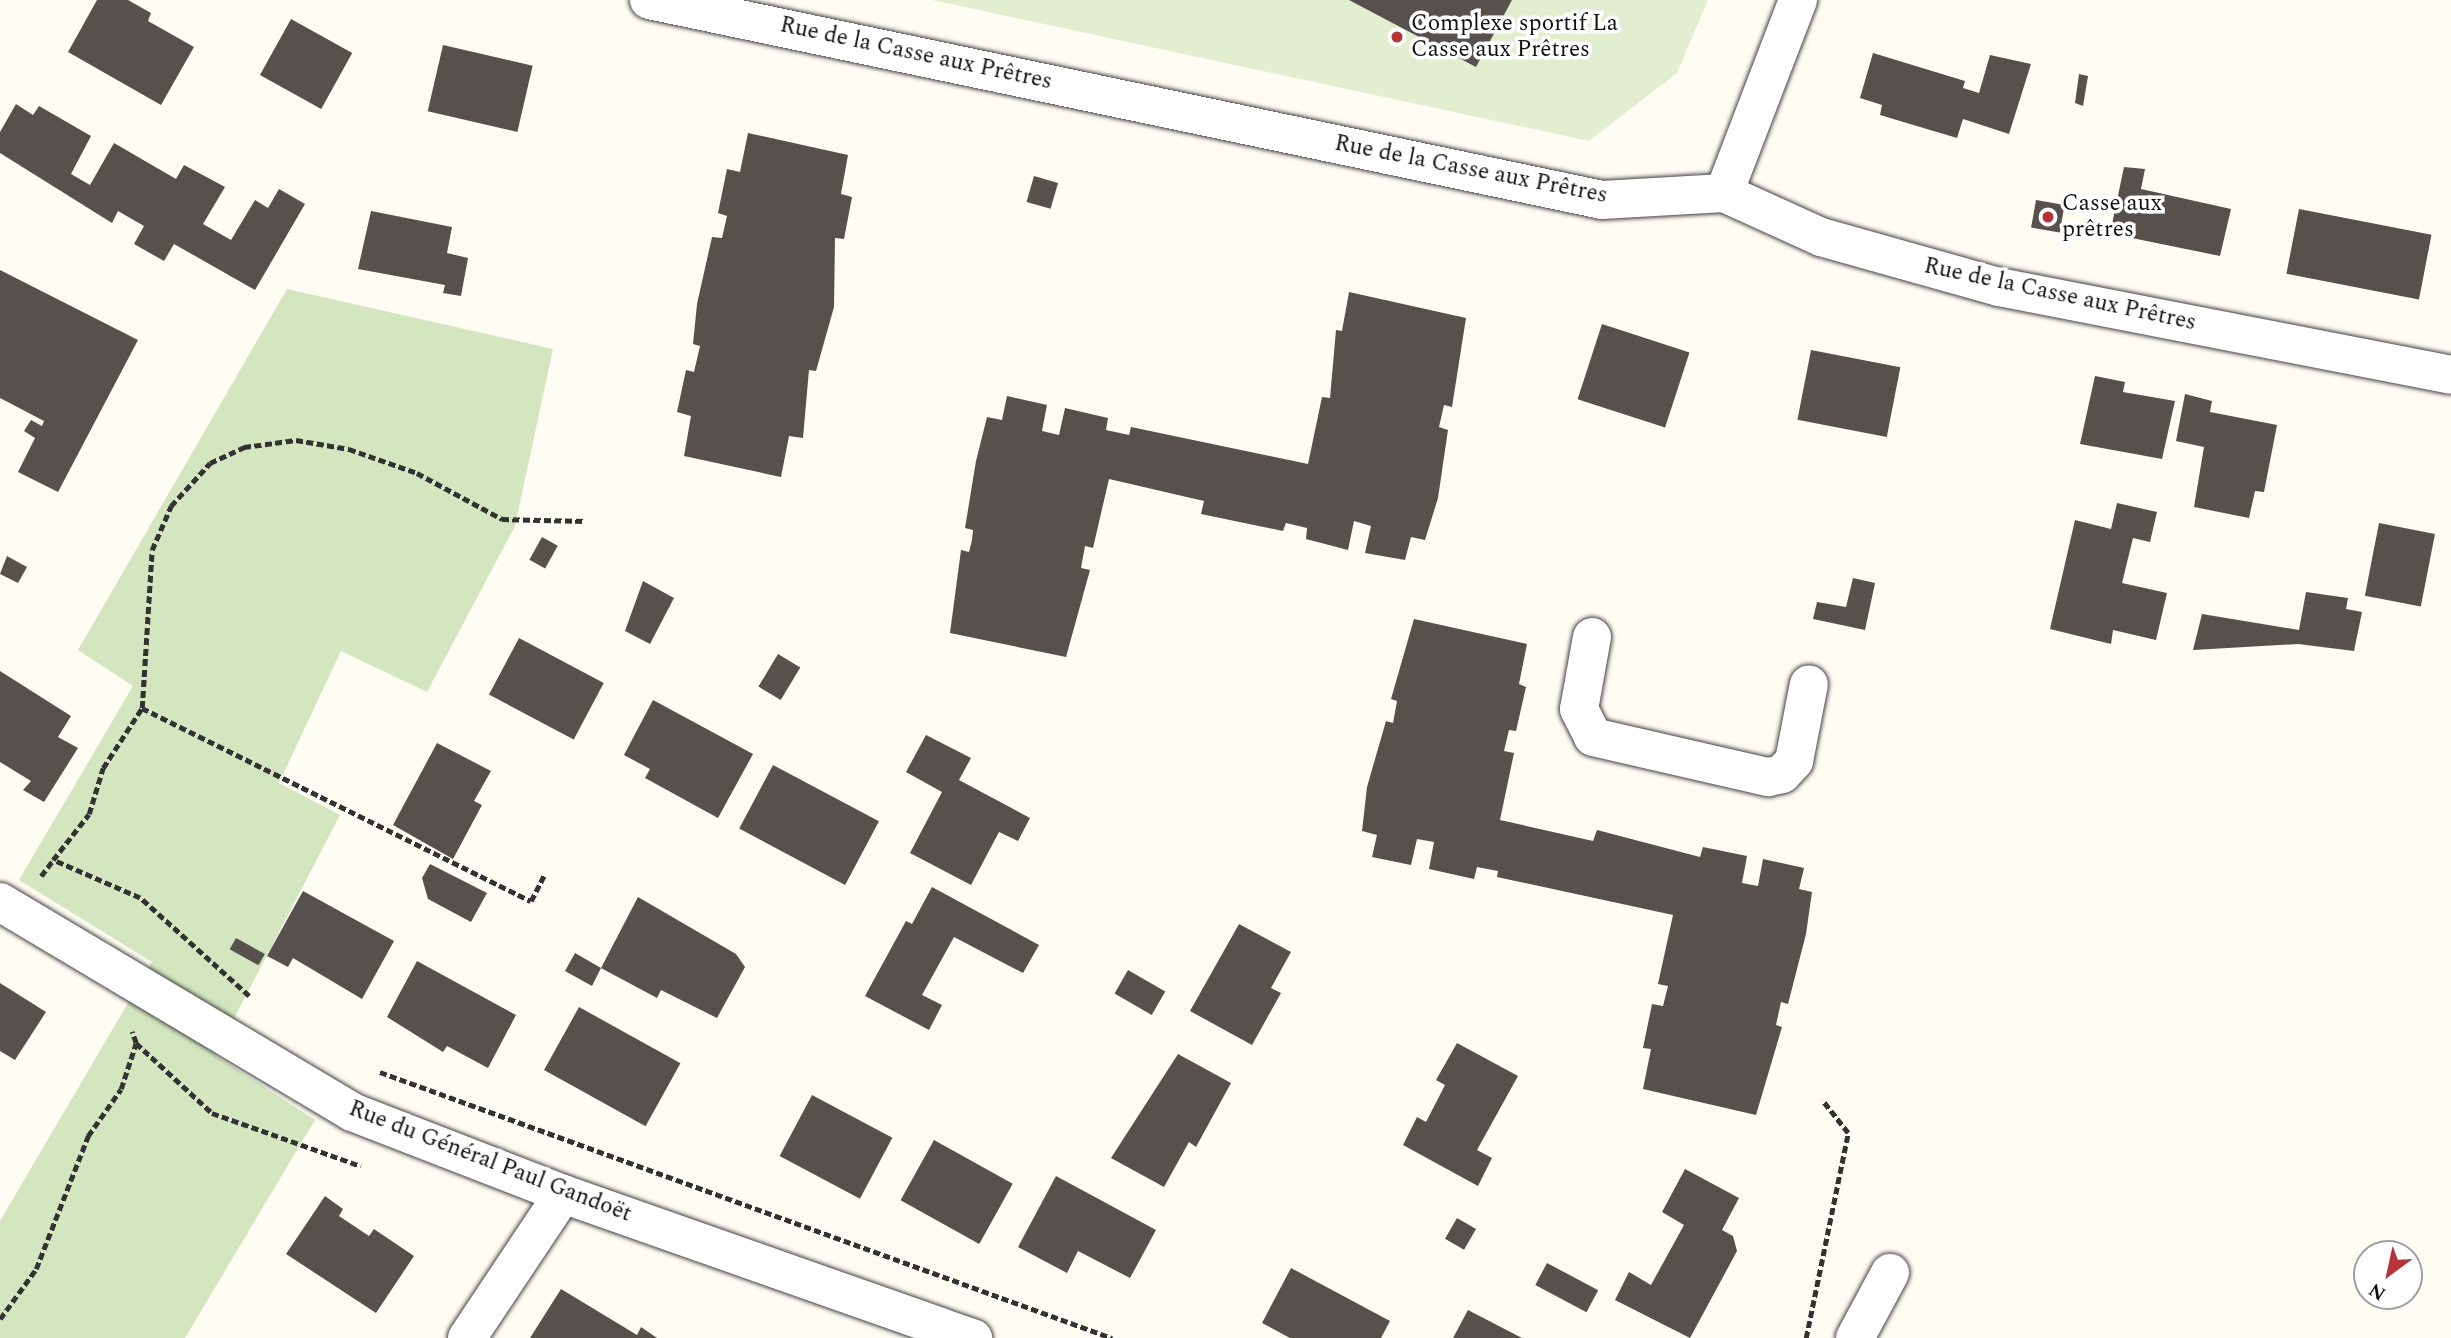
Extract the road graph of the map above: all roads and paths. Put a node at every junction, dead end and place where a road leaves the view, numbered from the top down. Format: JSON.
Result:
{"nodes":[{"id":1,"x":649,"y":0,"type":"edge"},
{"id":2,"x":1798,"y":0,"type":"edge"},
{"id":3,"x":1724,"y":193,"type":"junction"},
{"id":4,"x":2451,"y":375,"type":"edge"},
{"id":5,"x":586,"y":521,"type":"dead end"},
{"id":6,"x":1592,"y":637,"type":"dead end"},
{"id":7,"x":1809,"y":684,"type":"dead end"},
{"id":8,"x":142,"y":708,"type":"junction"},
{"id":9,"x":545,"y":873,"type":"dead end"},
{"id":10,"x":0,"y":902,"type":"edge"},
{"id":11,"x":120,"y":973,"type":"junction"},
{"id":12,"x":261,"y":1005,"type":"dead end"},
{"id":13,"x":371,"y":1069,"type":"dead end"},
{"id":14,"x":1822,"y":1100,"type":"dead end"},
{"id":15,"x":563,"y":1194,"type":"junction"},
{"id":16,"x":1890,"y":1273,"type":"dead end"},
{"id":17,"x":0,"y":1319,"type":"edge"},
{"id":18,"x":467,"y":1338,"type":"edge"},
{"id":19,"x":973,"y":1338,"type":"edge"},
{"id":20,"x":1112,"y":1338,"type":"edge"},
{"id":21,"x":1806,"y":1338,"type":"edge"},
{"id":22,"x":1855,"y":1338,"type":"edge"}],
"edges":[{"from":1,"to":3,"type":"street","name":"Rue de la Casse aux Prêtres"},
{"from":2,"to":3,"type":"street"},
{"from":3,"to":4,"type":"street","name":"Rue de la Casse aux Prêtres"},
{"from":5,"to":8,"type":"path"},
{"from":6,"to":7,"type":"street"},
{"from":8,"to":9,"type":"path"},
{"from":8,"to":12,"type":"path"},
{"from":10,"to":11,"type":"street","name":"Rue du Général Paul Gandoët"},
{"from":11,"to":15,"type":"street","name":"Rue du Général Paul Gandoët"},
{"from":11,"to":17,"type":"path"},
{"from":13,"to":20,"type":"path"},
{"from":14,"to":21,"type":"path"},
{"from":15,"to":18,"type":"street"},
{"from":15,"to":19,"type":"street","name":"Rue du Général Paul Gandoët"},
{"from":16,"to":22,"type":"street"}]}
